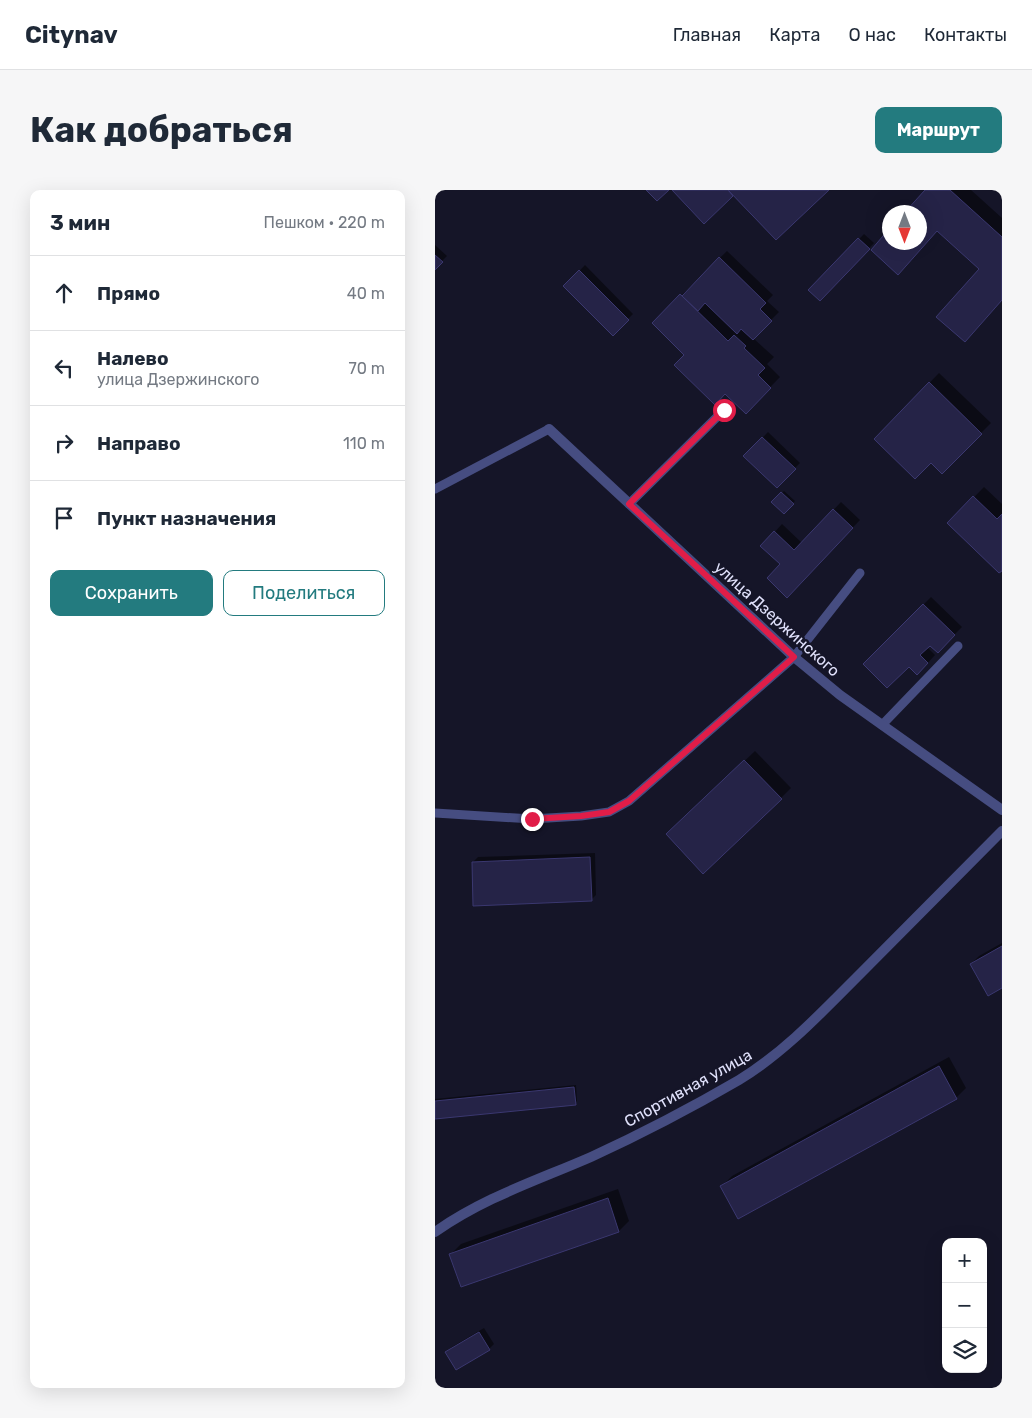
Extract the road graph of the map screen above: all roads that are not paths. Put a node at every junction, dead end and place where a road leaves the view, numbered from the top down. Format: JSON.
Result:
{"nodes":[{"id":1,"x":724,"y":410,"type":"dead end"},
{"id":2,"x":549,"y":429,"type":"joint"},
{"id":3,"x":435,"y":489,"type":"edge"},
{"id":4,"x":629,"y":504,"type":"junction"},
{"id":5,"x":861,"y":573,"type":"dead end"},
{"id":6,"x":958,"y":646,"type":"dead end"},
{"id":7,"x":794,"y":657,"type":"junction"},
{"id":8,"x":882,"y":725,"type":"junction"},
{"id":9,"x":1002,"y":810,"type":"edge"},
{"id":10,"x":435,"y":813,"type":"edge"},
{"id":11,"x":1002,"y":831,"type":"edge"},
{"id":12,"x":435,"y":1232,"type":"edge"}],
"edges":[{"from":1,"to":4,"type":"lane"},
{"from":2,"to":3,"type":"lane"},
{"from":2,"to":4,"type":"street","name":"улица Дзержинского"},
{"from":4,"to":7,"type":"street","name":"улица Дзержинского"},
{"from":5,"to":7,"type":"lane"},
{"from":6,"to":8,"type":"lane"},
{"from":7,"to":8,"type":"street","name":"улица Дзержинского"},
{"from":7,"to":10,"type":"lane"},
{"from":8,"to":9,"type":"street","name":"улица Дзержинского"},
{"from":11,"to":12,"type":"street","name":"Спортивная улица"}]}
